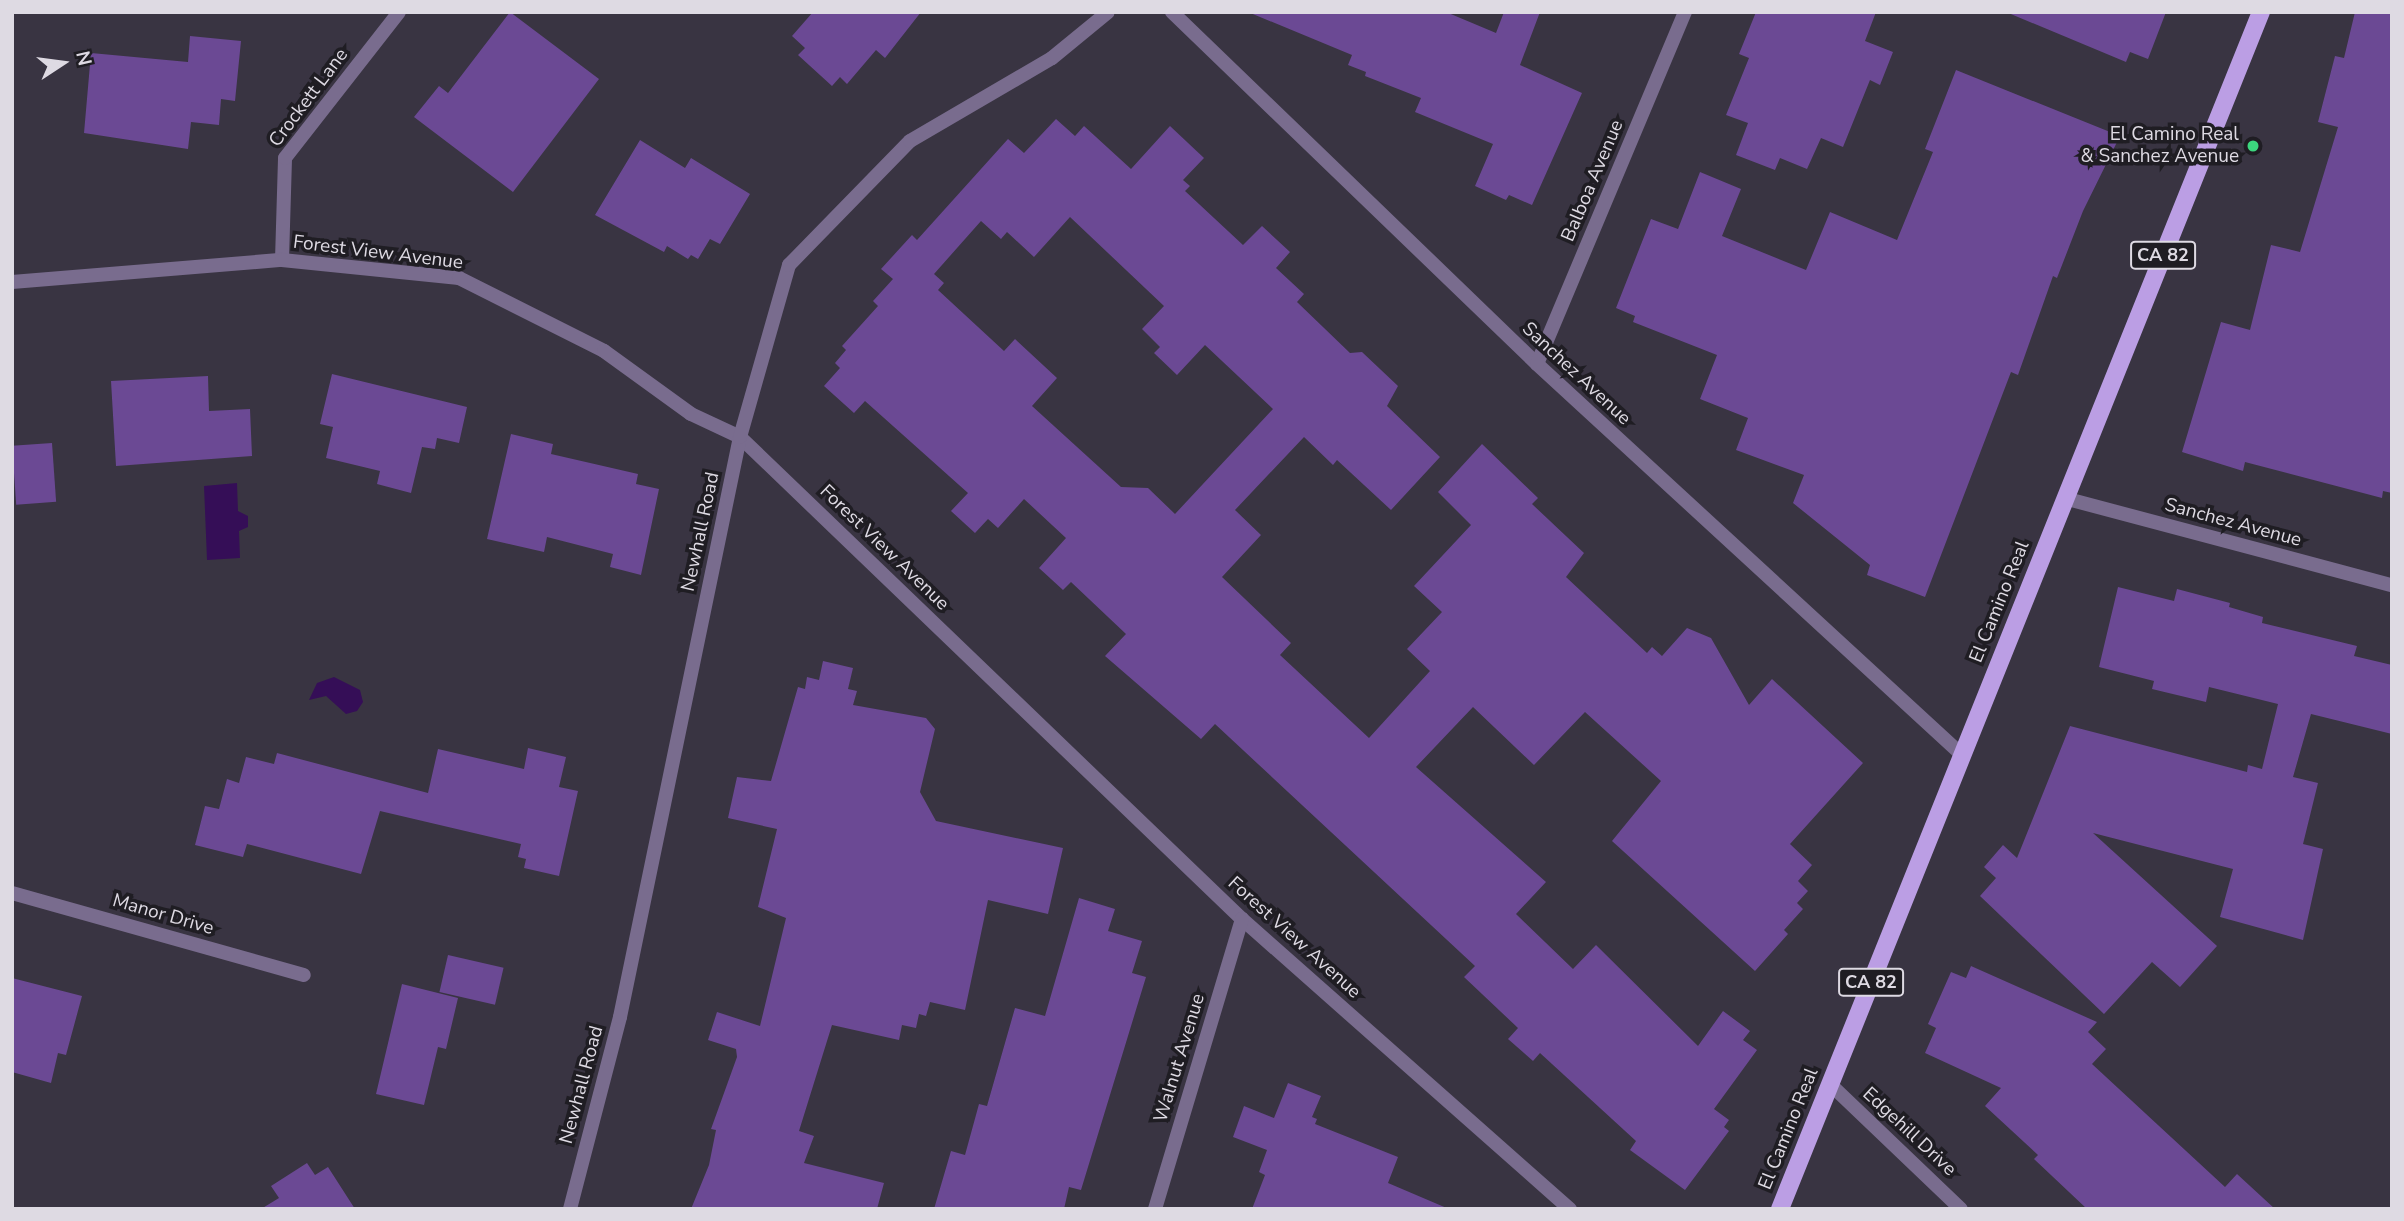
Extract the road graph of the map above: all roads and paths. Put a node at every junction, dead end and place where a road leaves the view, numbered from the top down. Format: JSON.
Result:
{"nodes":[{"id":1,"x":399,"y":12,"type":"edge"},
{"id":2,"x":1108,"y":12,"type":"edge"},
{"id":3,"x":1172,"y":12,"type":"edge"},
{"id":4,"x":1685,"y":12,"type":"edge"},
{"id":5,"x":2261,"y":12,"type":"edge"},
{"id":6,"x":282,"y":260,"type":"junction"},
{"id":7,"x":12,"y":282,"type":"edge"},
{"id":8,"x":1537,"y":364,"type":"junction"},
{"id":9,"x":740,"y":437,"type":"junction"},
{"id":10,"x":2064,"y":498,"type":"junction"},
{"id":11,"x":2392,"y":585,"type":"edge"},
{"id":12,"x":1962,"y":755,"type":"junction"},
{"id":13,"x":12,"y":893,"type":"edge"},
{"id":14,"x":1242,"y":919,"type":"junction"},
{"id":15,"x":304,"y":975,"type":"dead end"},
{"id":16,"x":1830,"y":1084,"type":"junction"},
{"id":17,"x":570,"y":1209,"type":"edge"},
{"id":18,"x":1155,"y":1209,"type":"edge"},
{"id":19,"x":1570,"y":1209,"type":"edge"},
{"id":20,"x":1780,"y":1209,"type":"edge"},
{"id":21,"x":1961,"y":1209,"type":"edge"}],
"edges":[{"from":1,"to":6,"type":"street","name":"Crockett Lane"},
{"from":2,"to":9,"type":"street","name":"Newhall Road"},
{"from":3,"to":8,"type":"street","name":"Sanchez Avenue"},
{"from":4,"to":8,"type":"street","name":"Balboa Avenue"},
{"from":5,"to":10,"type":"main road","name":"El Camino Real","number":"CA 82"},
{"from":6,"to":7,"type":"street","name":"Forest View Avenue"},
{"from":6,"to":9,"type":"street","name":"Forest View Avenue"},
{"from":8,"to":12,"type":"street","name":"Sanchez Avenue"},
{"from":9,"to":14,"type":"street","name":"Forest View Avenue"},
{"from":9,"to":17,"type":"street","name":"Newhall Road"},
{"from":10,"to":11,"type":"street","name":"Sanchez Avenue"},
{"from":10,"to":12,"type":"main road","name":"El Camino Real","number":"CA 82"},
{"from":12,"to":16,"type":"main road","name":"El Camino Real","number":"CA 82"},
{"from":13,"to":15,"type":"street","name":"Manor Drive"},
{"from":14,"to":18,"type":"street","name":"Walnut Avenue"},
{"from":14,"to":19,"type":"street","name":"Forest View Avenue"},
{"from":16,"to":20,"type":"main road","name":"El Camino Real","number":"CA 82"},
{"from":16,"to":21,"type":"street","name":"Edgehill Drive"}]}
